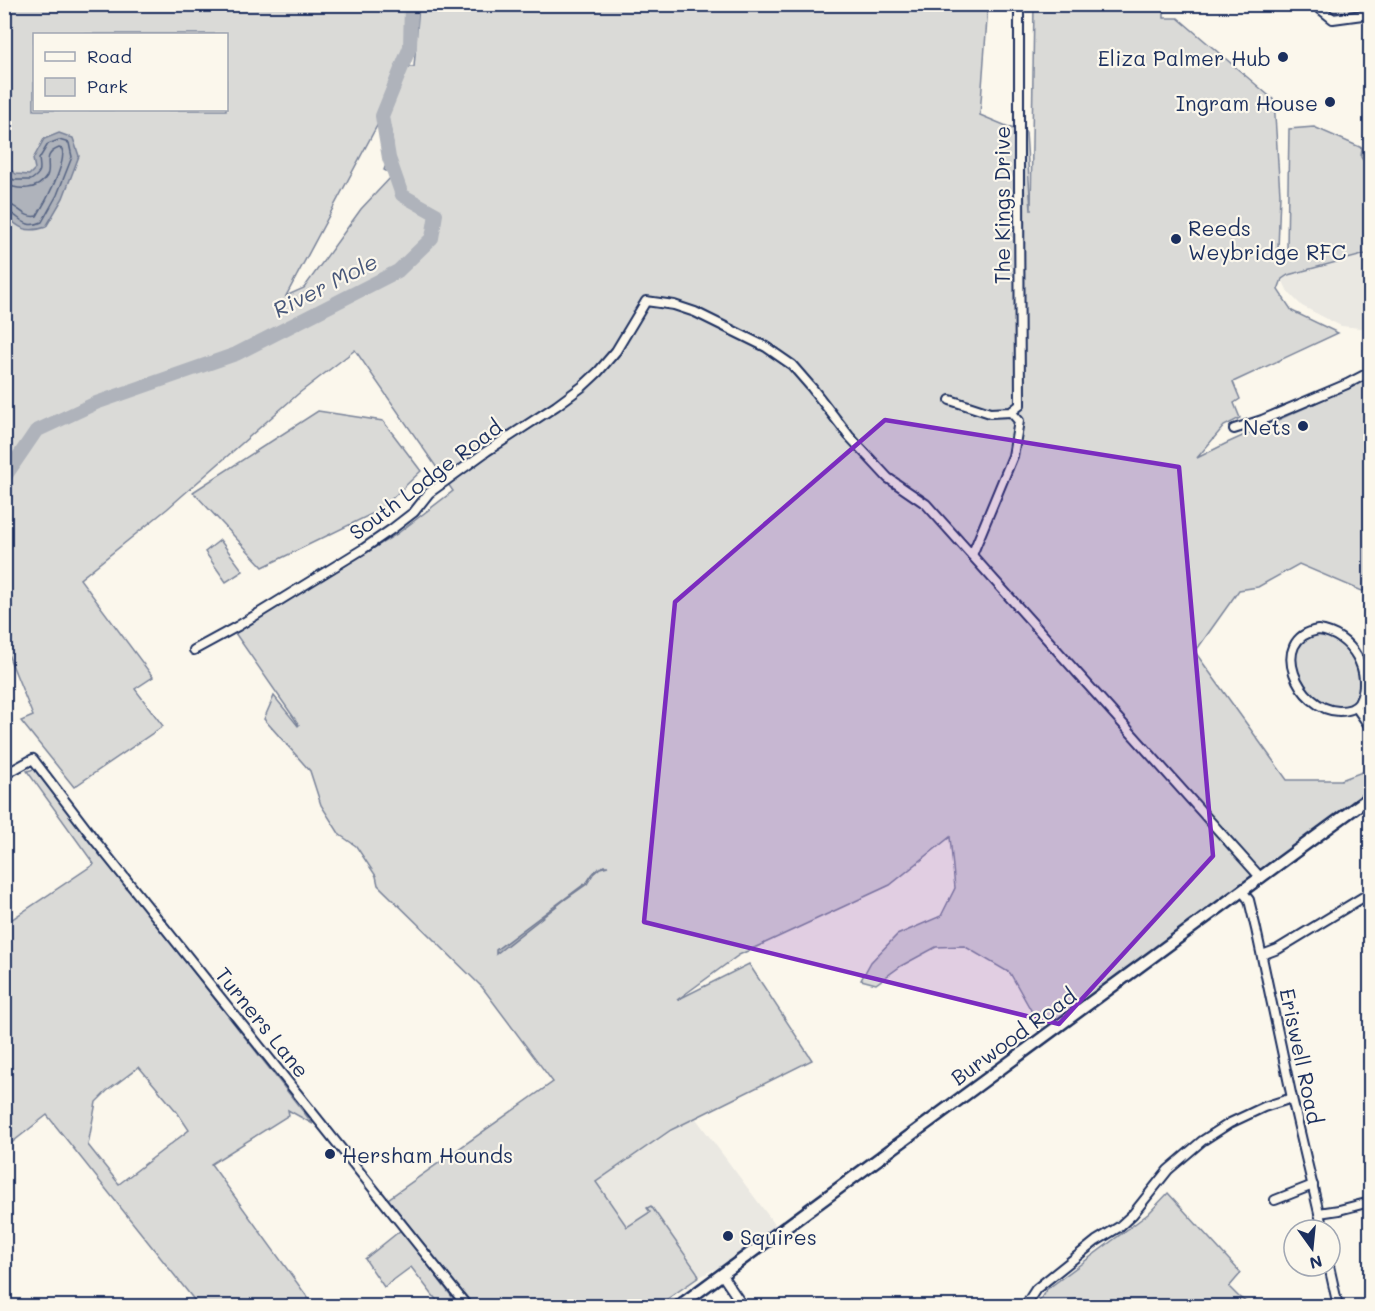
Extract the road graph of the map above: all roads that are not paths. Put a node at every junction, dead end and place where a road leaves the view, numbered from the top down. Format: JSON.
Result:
{"nodes":[{"id":1,"x":1019,"y":4,"type":"edge"},
{"id":2,"x":1314,"y":4,"type":"edge"},
{"id":3,"x":1371,"y":14,"type":"edge"},
{"id":4,"x":1371,"y":372,"type":"edge"},
{"id":5,"x":950,"y":400,"type":"dead end"},
{"id":6,"x":1020,"y":405,"type":"junction"},
{"id":7,"x":1011,"y":412,"type":"junction"},
{"id":8,"x":1019,"y":421,"type":"junction"},
{"id":9,"x":1234,"y":429,"type":"dead end"},
{"id":10,"x":972,"y":555,"type":"junction"},
{"id":11,"x":194,"y":650,"type":"dead end"},
{"id":12,"x":1356,"y":707,"type":"junction"},
{"id":13,"x":1371,"y":727,"type":"edge"},
{"id":14,"x":4,"y":775,"type":"edge"},
{"id":15,"x":1371,"y":797,"type":"edge"},
{"id":16,"x":1261,"y":878,"type":"junction"},
{"id":17,"x":1242,"y":891,"type":"junction"},
{"id":18,"x":1371,"y":893,"type":"edge"},
{"id":19,"x":1262,"y":956,"type":"junction"},
{"id":20,"x":1293,"y":1098,"type":"junction"},
{"id":21,"x":1313,"y":1185,"type":"junction"},
{"id":22,"x":1275,"y":1200,"type":"dead end"},
{"id":23,"x":1371,"y":1202,"type":"edge"},
{"id":24,"x":1319,"y":1213,"type":"junction"},
{"id":25,"x":1320,"y":1218,"type":"edge"},
{"id":26,"x":722,"y":1275,"type":"junction"},
{"id":27,"x":1332,"y":1278,"type":"edge"},
{"id":28,"x":467,"y":1306,"type":"edge"},
{"id":29,"x":679,"y":1306,"type":"edge"},
{"id":30,"x":743,"y":1306,"type":"edge"},
{"id":31,"x":1025,"y":1306,"type":"edge"},
{"id":32,"x":1338,"y":1306,"type":"edge"}],
"edges":[{"from":1,"to":6,"type":"street","name":"The Kings Drive"},
{"from":2,"to":3,"type":"street"},
{"from":4,"to":9,"type":"street"},
{"from":5,"to":7,"type":"street"},
{"from":6,"to":7,"type":"street"},
{"from":6,"to":8,"type":"street","name":"The Kings Drive"},
{"from":7,"to":8,"type":"street"},
{"from":8,"to":10,"type":"street","name":"The Kings Drive"},
{"from":10,"to":11,"type":"street","name":"South Lodge Road"},
{"from":10,"to":16,"type":"street"},
{"from":12,"to":12,"type":"street"},
{"from":12,"to":13,"type":"street"},
{"from":14,"to":28,"type":"street","name":"Turners Lane"},
{"from":15,"to":16,"type":"street","name":"Burwood Road"},
{"from":16,"to":17,"type":"street","name":"Burwood Road"},
{"from":17,"to":19,"type":"street","name":"Eriswell Road"},
{"from":17,"to":26,"type":"street","name":"Burwood Road"},
{"from":18,"to":19,"type":"street"},
{"from":19,"to":20,"type":"street","name":"Eriswell Road"},
{"from":20,"to":21,"type":"street","name":"Eriswell Road"},
{"from":20,"to":31,"type":"street"},
{"from":21,"to":22,"type":"street"},
{"from":21,"to":24,"type":"street","name":"Eriswell Road"},
{"from":23,"to":24,"type":"street"},
{"from":24,"to":25,"type":"street","name":"Eriswell Road"},
{"from":26,"to":29,"type":"street","name":"Burwood Road"},
{"from":26,"to":30,"type":"street"},
{"from":27,"to":32,"type":"street"}]}
